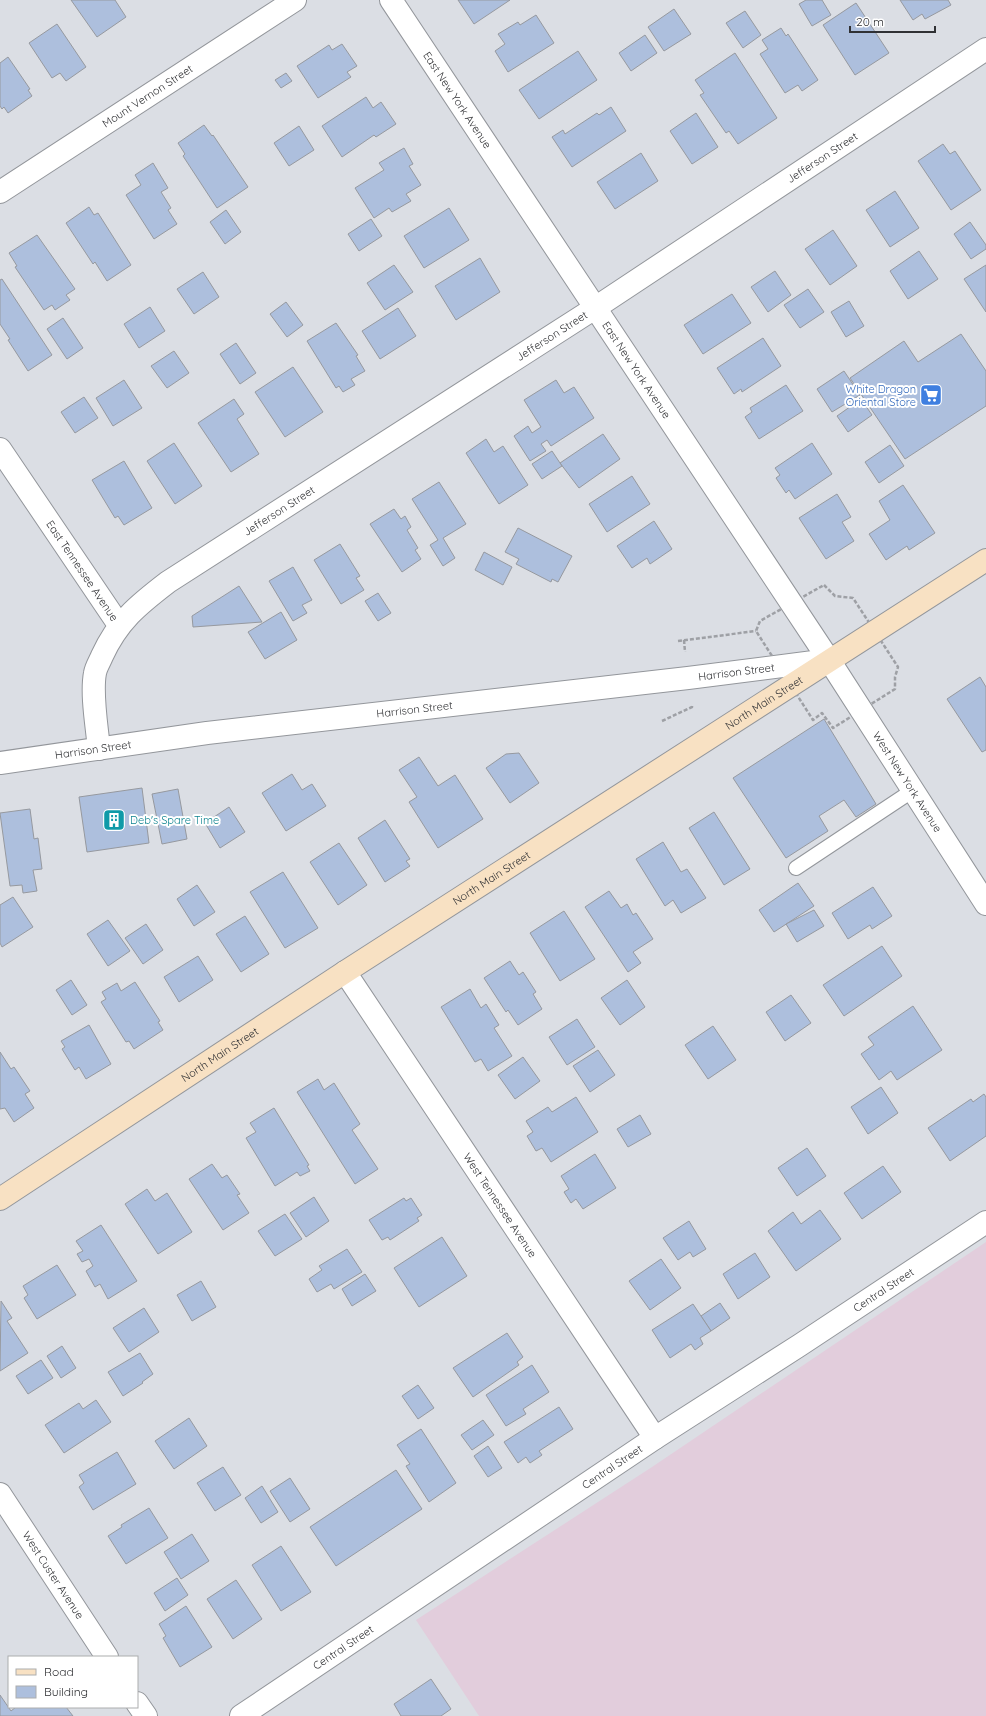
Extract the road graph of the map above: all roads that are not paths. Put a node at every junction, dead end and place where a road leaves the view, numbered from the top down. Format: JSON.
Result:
{"nodes":[{"id":1,"x":295,"y":0,"type":"edge"},
{"id":2,"x":391,"y":0,"type":"edge"},
{"id":3,"x":986,"y":49,"type":"edge"},
{"id":4,"x":0,"y":192,"type":"edge"},
{"id":5,"x":595,"y":308,"type":"junction"},
{"id":6,"x":0,"y":449,"type":"edge"},
{"id":7,"x":986,"y":560,"type":"edge"},
{"id":8,"x":119,"y":625,"type":"junction"},
{"id":9,"x":829,"y":660,"type":"junction"},
{"id":10,"x":98,"y":749,"type":"junction"},
{"id":11,"x":0,"y":763,"type":"edge"},
{"id":12,"x":912,"y":791,"type":"junction"},
{"id":13,"x":796,"y":868,"type":"dead end"},
{"id":14,"x":986,"y":904,"type":"edge"},
{"id":15,"x":345,"y":972,"type":"junction"},
{"id":16,"x":0,"y":1199,"type":"edge"},
{"id":17,"x":986,"y":1222,"type":"edge"},
{"id":18,"x":655,"y":1438,"type":"junction"},
{"id":19,"x":0,"y":1494,"type":"edge"},
{"id":20,"x":106,"y":1656,"type":"edge"},
{"id":21,"x":138,"y":1704,"type":"edge"},
{"id":22,"x":146,"y":1716,"type":"edge"},
{"id":23,"x":241,"y":1716,"type":"edge"}],
"edges":[{"from":1,"to":4,"type":"street","name":"Mount Vernon Street"},
{"from":2,"to":5,"type":"street","name":"East New York Avenue"},
{"from":3,"to":5,"type":"street","name":"Jefferson Street"},
{"from":5,"to":8,"type":"street","name":"Jefferson Street"},
{"from":5,"to":9,"type":"street","name":"East New York Avenue"},
{"from":6,"to":8,"type":"street","name":"East Tennessee Avenue"},
{"from":7,"to":9,"type":"main road","name":"North Main Street"},
{"from":8,"to":10,"type":"street","name":"East Tennessee Avenue"},
{"from":9,"to":10,"type":"street","name":"Harrison Street"},
{"from":9,"to":12,"type":"street","name":"West New York Avenue"},
{"from":9,"to":15,"type":"main road","name":"North Main Street"},
{"from":10,"to":11,"type":"street","name":"Harrison Street"},
{"from":12,"to":13,"type":"lane"},
{"from":12,"to":14,"type":"street","name":"West New York Avenue"},
{"from":15,"to":16,"type":"main road","name":"North Main Street"},
{"from":15,"to":18,"type":"street","name":"West Tennessee Avenue"},
{"from":17,"to":18,"type":"street","name":"Central Street"},
{"from":18,"to":23,"type":"street","name":"Central Street"},
{"from":19,"to":20,"type":"street","name":"West Custer Avenue"},
{"from":21,"to":22,"type":"street"}]}
